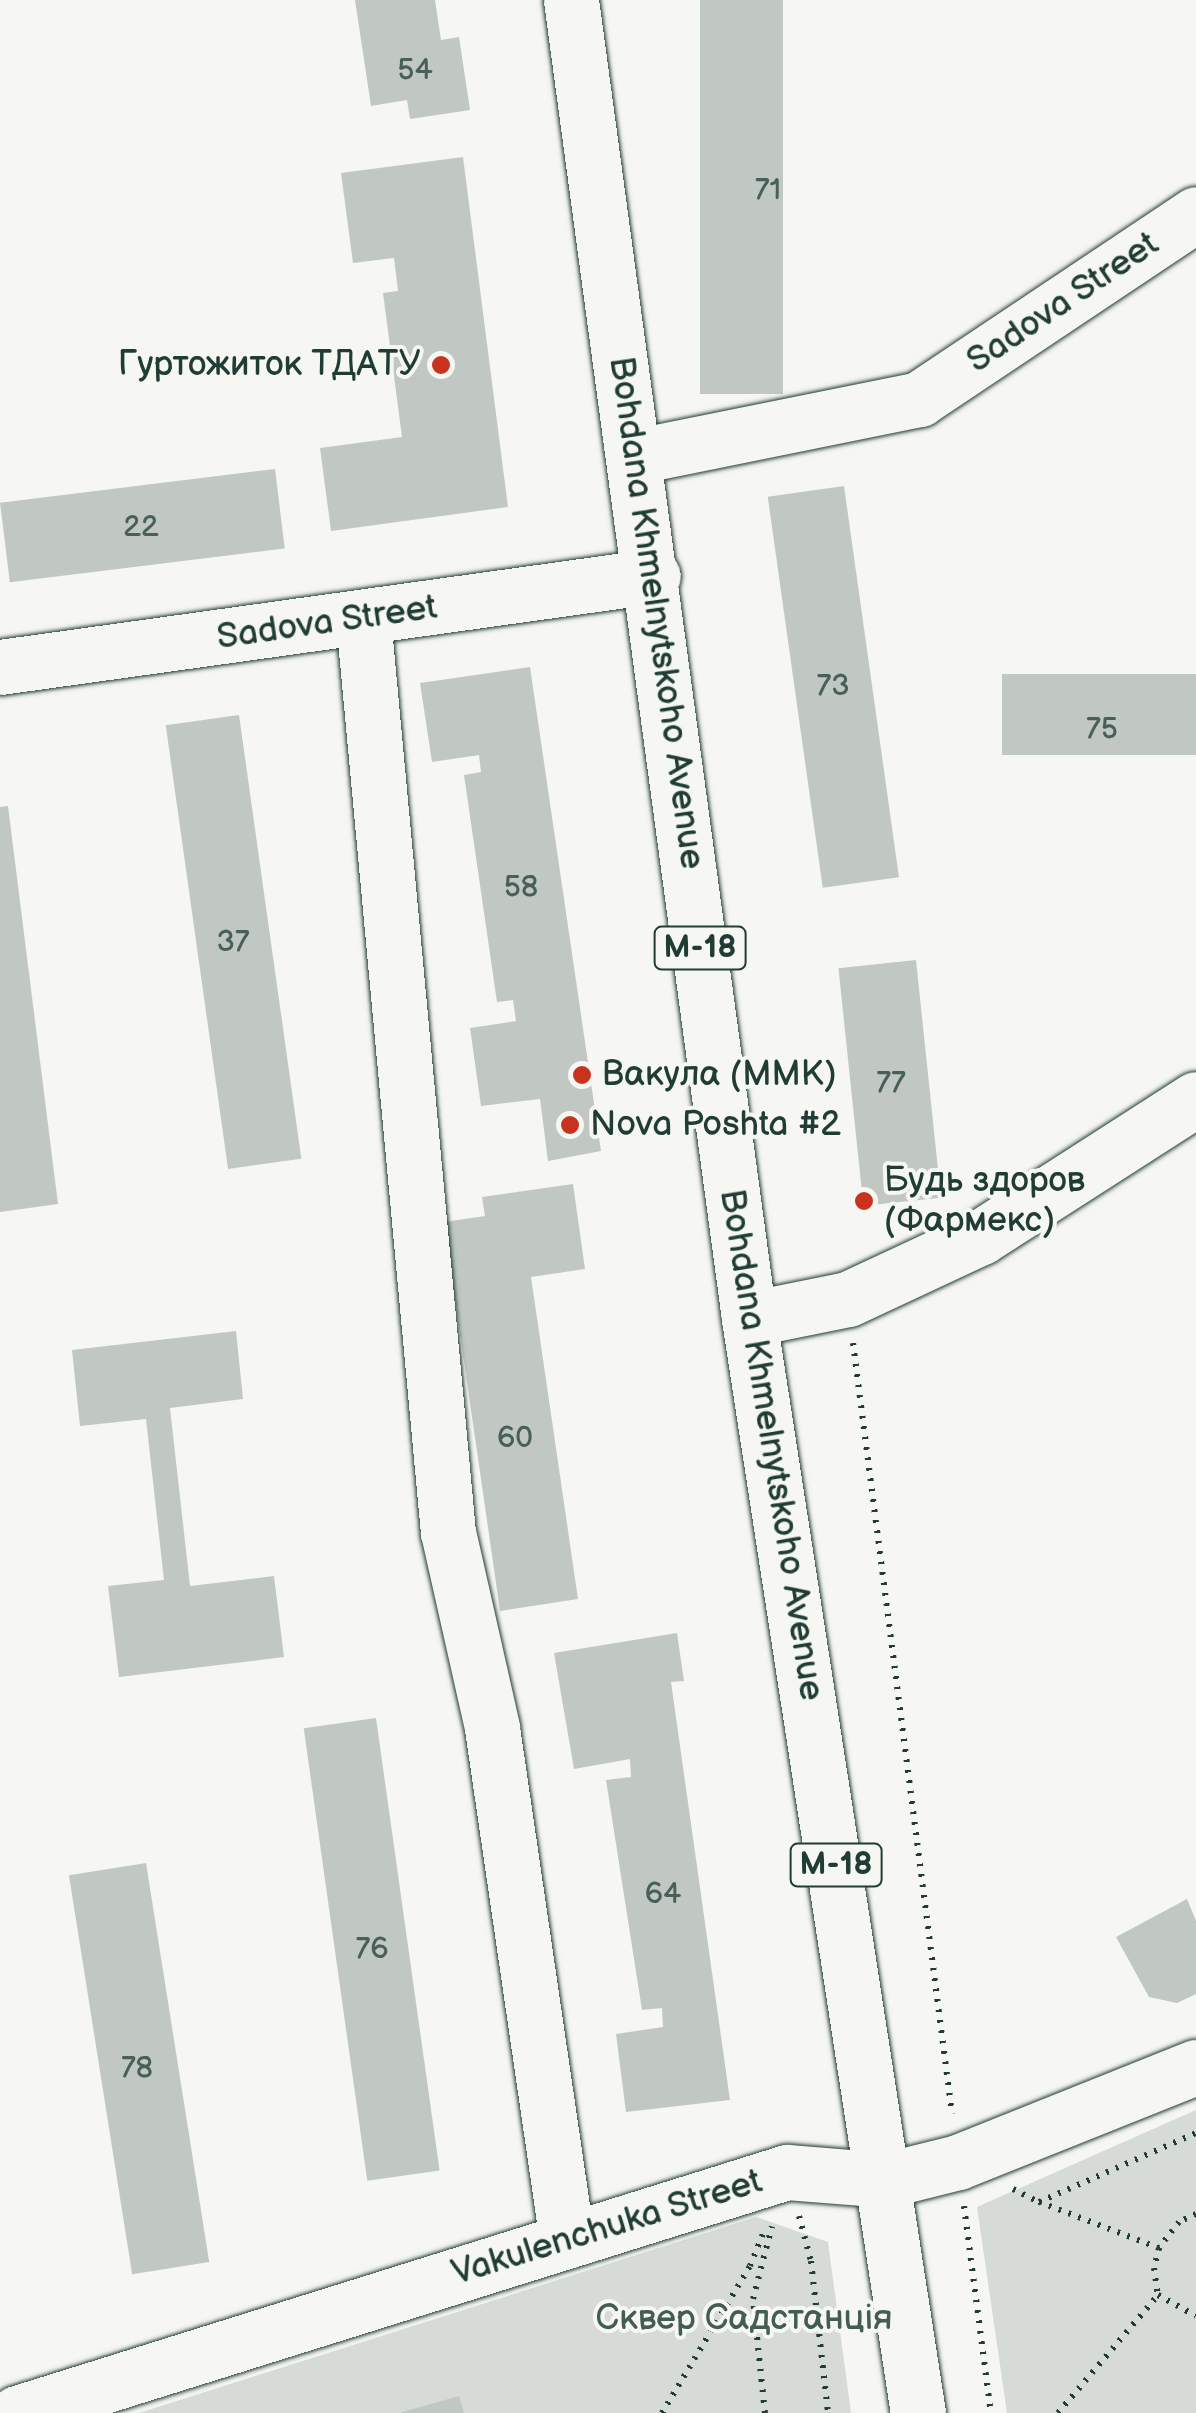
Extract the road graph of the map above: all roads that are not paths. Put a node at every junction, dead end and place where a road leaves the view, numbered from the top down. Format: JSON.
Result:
{"nodes":[{"id":1,"x":570,"y":0,"type":"edge"},
{"id":2,"x":1196,"y":214,"type":"edge"},
{"id":3,"x":637,"y":456,"type":"junction"},
{"id":4,"x":653,"y":576,"type":"junction"},
{"id":5,"x":363,"y":618,"type":"junction"},
{"id":6,"x":0,"y":666,"type":"edge"},
{"id":7,"x":1196,"y":1099,"type":"edge"},
{"id":8,"x":750,"y":1319,"type":"junction"},
{"id":9,"x":1196,"y":2067,"type":"edge"},
{"id":10,"x":886,"y":2180,"type":"junction"},
{"id":11,"x":568,"y":2241,"type":"junction"},
{"id":12,"x":18,"y":2413,"type":"edge"},
{"id":13,"x":918,"y":2413,"type":"edge"}],
"edges":[{"from":1,"to":3,"type":"main road","name":"Bohdana Khmelnytskoho Avenue","number":"М-18"},
{"from":2,"to":3,"type":"main road","name":"Sadova Street"},
{"from":3,"to":4,"type":"main road","name":"Bohdana Khmelnytskoho Avenue","number":"М-18"},
{"from":4,"to":5,"type":"main road","name":"Sadova Street"},
{"from":4,"to":8,"type":"main road","name":"Bohdana Khmelnytskoho Avenue","number":"М-18"},
{"from":5,"to":6,"type":"main road","name":"Sadova Street"},
{"from":5,"to":11,"type":"main road"},
{"from":7,"to":8,"type":"main road"},
{"from":8,"to":10,"type":"main road","name":"Bohdana Khmelnytskoho Avenue","number":"М-18"},
{"from":9,"to":10,"type":"main road","name":"Vakulenchuka Street"},
{"from":10,"to":11,"type":"main road","name":"Vakulenchuka Street"},
{"from":10,"to":13,"type":"main road","name":"Bohdana Khmelnytskoho Avenue","number":"М-18"},
{"from":11,"to":12,"type":"main road","name":"Vakulenchuka Street"}]}
